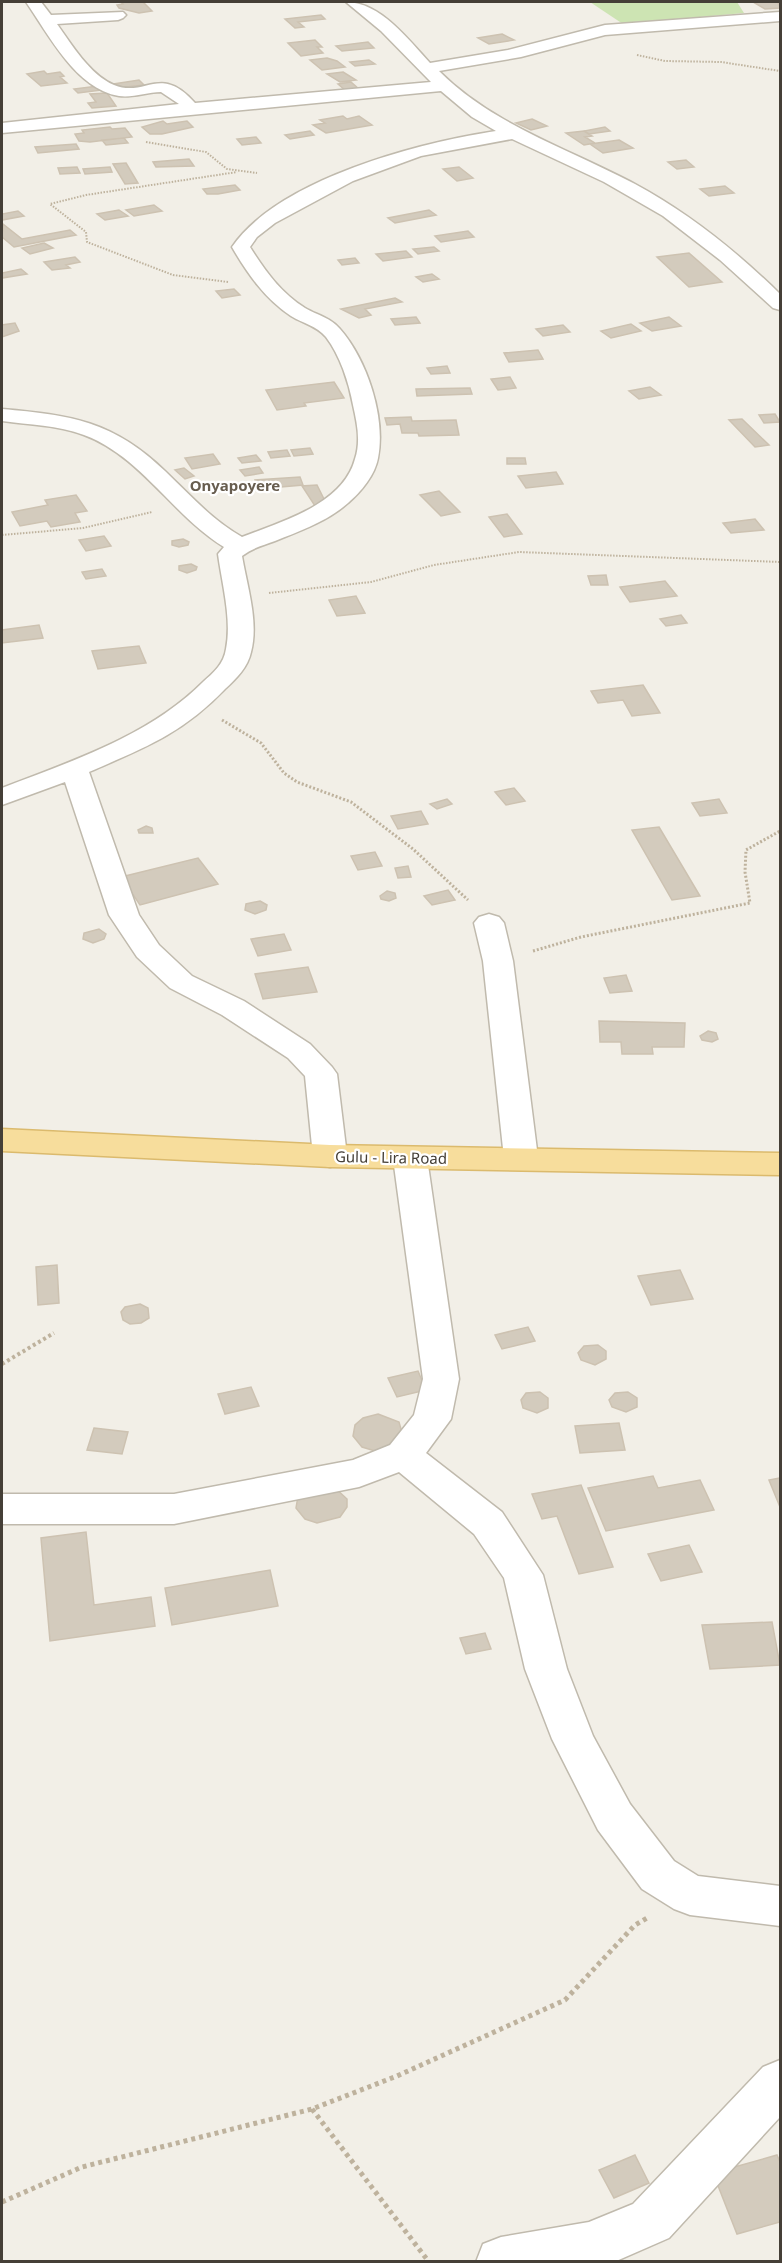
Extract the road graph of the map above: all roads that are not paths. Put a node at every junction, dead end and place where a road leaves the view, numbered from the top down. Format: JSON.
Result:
{"nodes":[{"id":1,"x":34,"y":2,"type":"edge"},
{"id":2,"x":353,"y":2,"type":"edge"},
{"id":3,"x":117,"y":15,"type":"dead end"},
{"id":4,"x":780,"y":16,"type":"edge"},
{"id":5,"x":48,"y":20,"type":"junction"},
{"id":6,"x":429,"y":68,"type":"junction"},
{"id":7,"x":447,"y":86,"type":"junction"},
{"id":8,"x":191,"y":108,"type":"junction"},
{"id":9,"x":2,"y":128,"type":"edge"},
{"id":10,"x":514,"y":133,"type":"junction"},
{"id":11,"x":770,"y":269,"type":"dead end"},
{"id":12,"x":748,"y":273,"type":"junction"},
{"id":13,"x":780,"y":304,"type":"edge"},
{"id":14,"x":2,"y":415,"type":"edge"},
{"id":15,"x":240,"y":546,"type":"junction"},
{"id":16,"x":74,"y":769,"type":"junction"},
{"id":17,"x":2,"y":797,"type":"edge"},
{"id":18,"x":489,"y":923,"type":"road end"},
{"id":19,"x":2,"y":1140,"type":"edge"},
{"id":20,"x":330,"y":1156,"type":"junction"},
{"id":21,"x":410,"y":1158,"type":"junction"},
{"id":22,"x":520,"y":1158,"type":"junction"},
{"id":23,"x":780,"y":1164,"type":"edge"},
{"id":24,"x":403,"y":1455,"type":"junction"},
{"id":25,"x":2,"y":1509,"type":"edge"},
{"id":26,"x":780,"y":1906,"type":"edge"},
{"id":27,"x":780,"y":2083,"type":"edge"},
{"id":28,"x":501,"y":2262,"type":"edge"}],
"edges":[{"from":1,"to":5,"type":"street"},
{"from":2,"to":6,"type":"street"},
{"from":3,"to":5,"type":"street"},
{"from":4,"to":6,"type":"street"},
{"from":5,"to":8,"type":"street"},
{"from":6,"to":7,"type":"street"},
{"from":7,"to":8,"type":"street"},
{"from":7,"to":10,"type":"street"},
{"from":8,"to":9,"type":"street"},
{"from":10,"to":12,"type":"street"},
{"from":10,"to":15,"type":"street"},
{"from":11,"to":12,"type":"street"},
{"from":12,"to":13,"type":"street"},
{"from":14,"to":15,"type":"street"},
{"from":15,"to":16,"type":"street"},
{"from":16,"to":17,"type":"street"},
{"from":16,"to":20,"type":"street"},
{"from":18,"to":22,"type":"street"},
{"from":19,"to":20,"type":"main road","name":"Gulu - Lira Road"},
{"from":20,"to":21,"type":"main road","name":"Gulu - Lira Road"},
{"from":21,"to":22,"type":"main road","name":"Gulu - Lira Road"},
{"from":21,"to":24,"type":"street"},
{"from":22,"to":23,"type":"main road","name":"Gulu - Lira Road"},
{"from":24,"to":25,"type":"street"},
{"from":24,"to":26,"type":"street"},
{"from":27,"to":28,"type":"street"}]}
